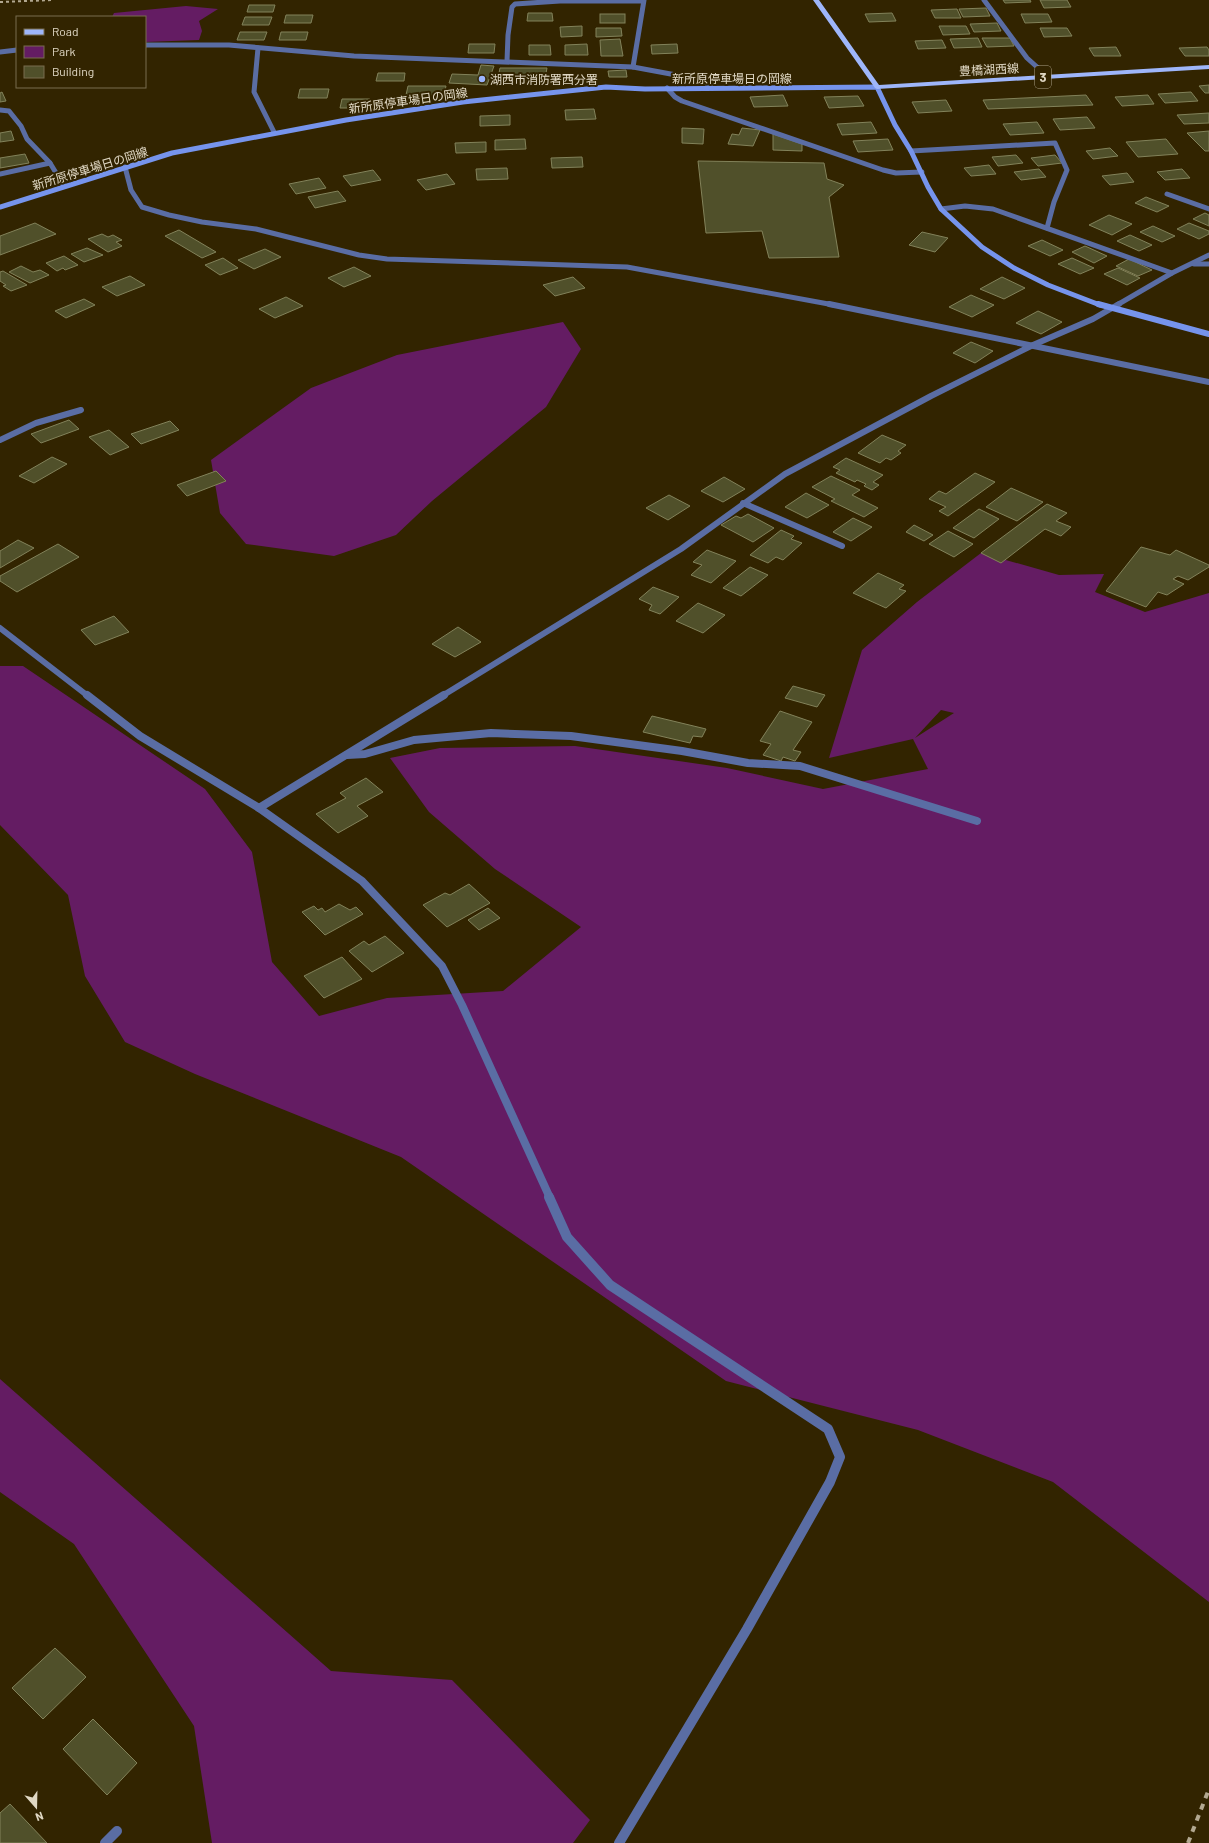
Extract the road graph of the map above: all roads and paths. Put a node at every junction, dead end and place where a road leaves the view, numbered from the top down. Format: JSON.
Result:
{"nodes":[{"id":1,"x":643,"y":0,"type":"edge"},
{"id":2,"x":816,"y":0,"type":"edge"},
{"id":3,"x":984,"y":0,"type":"edge"},
{"id":4,"x":146,"y":45,"type":"edge"},
{"id":5,"x":258,"y":48,"type":"junction"},
{"id":6,"x":16,"y":50,"type":"edge"},
{"id":7,"x":0,"y":52,"type":"edge"},
{"id":8,"x":507,"y":61,"type":"junction"},
{"id":9,"x":633,"y":67,"type":"junction"},
{"id":10,"x":1209,"y":67,"type":"edge"},
{"id":11,"x":1047,"y":76,"type":"junction"},
{"id":12,"x":877,"y":87,"type":"junction"},
{"id":13,"x":667,"y":88,"type":"junction"},
{"id":14,"x":712,"y":88,"type":"junction"},
{"id":15,"x":0,"y":110,"type":"edge"},
{"id":16,"x":274,"y":132,"type":"junction"},
{"id":17,"x":911,"y":151,"type":"junction"},
{"id":18,"x":50,"y":163,"type":"junction"},
{"id":19,"x":125,"y":167,"type":"junction"},
{"id":20,"x":922,"y":172,"type":"junction"},
{"id":21,"x":0,"y":174,"type":"edge"},
{"id":22,"x":64,"y":186,"type":"junction"},
{"id":23,"x":1167,"y":194,"type":"dead end"},
{"id":24,"x":0,"y":207,"type":"edge"},
{"id":25,"x":941,"y":209,"type":"junction"},
{"id":26,"x":1209,"y":209,"type":"edge"},
{"id":27,"x":1047,"y":228,"type":"junction"},
{"id":28,"x":1209,"y":255,"type":"edge"},
{"id":29,"x":1192,"y":264,"type":"junction"},
{"id":30,"x":1209,"y":264,"type":"edge"},
{"id":31,"x":1172,"y":273,"type":"junction"},
{"id":32,"x":1108,"y":308,"type":"junction"},
{"id":33,"x":1209,"y":334,"type":"edge"},
{"id":34,"x":1034,"y":346,"type":"junction"},
{"id":35,"x":1209,"y":382,"type":"edge"},
{"id":36,"x":81,"y":410,"type":"dead end"},
{"id":37,"x":0,"y":440,"type":"edge"},
{"id":38,"x":743,"y":503,"type":"junction"},
{"id":39,"x":842,"y":546,"type":"dead end"},
{"id":40,"x":0,"y":628,"type":"edge"},
{"id":41,"x":346,"y":755,"type":"junction"},
{"id":42,"x":259,"y":808,"type":"junction"},
{"id":43,"x":977,"y":821,"type":"dead end"},
{"id":44,"x":117,"y":1831,"type":"dead end"},
{"id":45,"x":105,"y":1843,"type":"edge"},
{"id":46,"x":619,"y":1843,"type":"edge"}],
"edges":[{"from":1,"to":8,"type":"street"},
{"from":1,"to":9,"type":"street"},
{"from":2,"to":12,"type":"main road"},
{"from":3,"to":11,"type":"street"},
{"from":4,"to":5,"type":"street"},
{"from":5,"to":8,"type":"street"},
{"from":5,"to":16,"type":"street"},
{"from":6,"to":7,"type":"street"},
{"from":8,"to":9,"type":"street"},
{"from":9,"to":14,"type":"street"},
{"from":10,"to":11,"type":"main road","name":"豊橋湖西線","number":"3"},
{"from":11,"to":12,"type":"main road","name":"豊橋湖西線","number":"3"},
{"from":12,"to":14,"type":"main road","name":"新所原停車場日の岡線"},
{"from":12,"to":17,"type":"main road"},
{"from":13,"to":14,"type":"main road","name":"新所原停車場日の岡線"},
{"from":13,"to":16,"type":"main road","name":"新所原停車場日の岡線"},
{"from":13,"to":20,"type":"street"},
{"from":15,"to":18,"type":"street"},
{"from":16,"to":19,"type":"main road","name":"新所原停車場日の岡線"},
{"from":17,"to":20,"type":"main road"},
{"from":17,"to":27,"type":"street"},
{"from":18,"to":21,"type":"street"},
{"from":18,"to":22,"type":"street"},
{"from":19,"to":22,"type":"main road","name":"新所原停車場日の岡線"},
{"from":19,"to":34,"type":"street"},
{"from":20,"to":25,"type":"main road"},
{"from":22,"to":24,"type":"main road","name":"新所原停車場日の岡線"},
{"from":23,"to":26,"type":"street"},
{"from":25,"to":27,"type":"street"},
{"from":25,"to":32,"type":"main road"},
{"from":27,"to":31,"type":"street"},
{"from":28,"to":29,"type":"street"},
{"from":29,"to":30,"type":"street"},
{"from":29,"to":31,"type":"street"},
{"from":31,"to":32,"type":"street"},
{"from":32,"to":33,"type":"main road"},
{"from":32,"to":34,"type":"street"},
{"from":34,"to":35,"type":"street"},
{"from":34,"to":38,"type":"street"},
{"from":36,"to":37,"type":"street"},
{"from":38,"to":39,"type":"street"},
{"from":38,"to":41,"type":"street"},
{"from":40,"to":42,"type":"street"},
{"from":41,"to":42,"type":"street"},
{"from":41,"to":43,"type":"street"},
{"from":42,"to":46,"type":"street"},
{"from":44,"to":45,"type":"street"}]}
